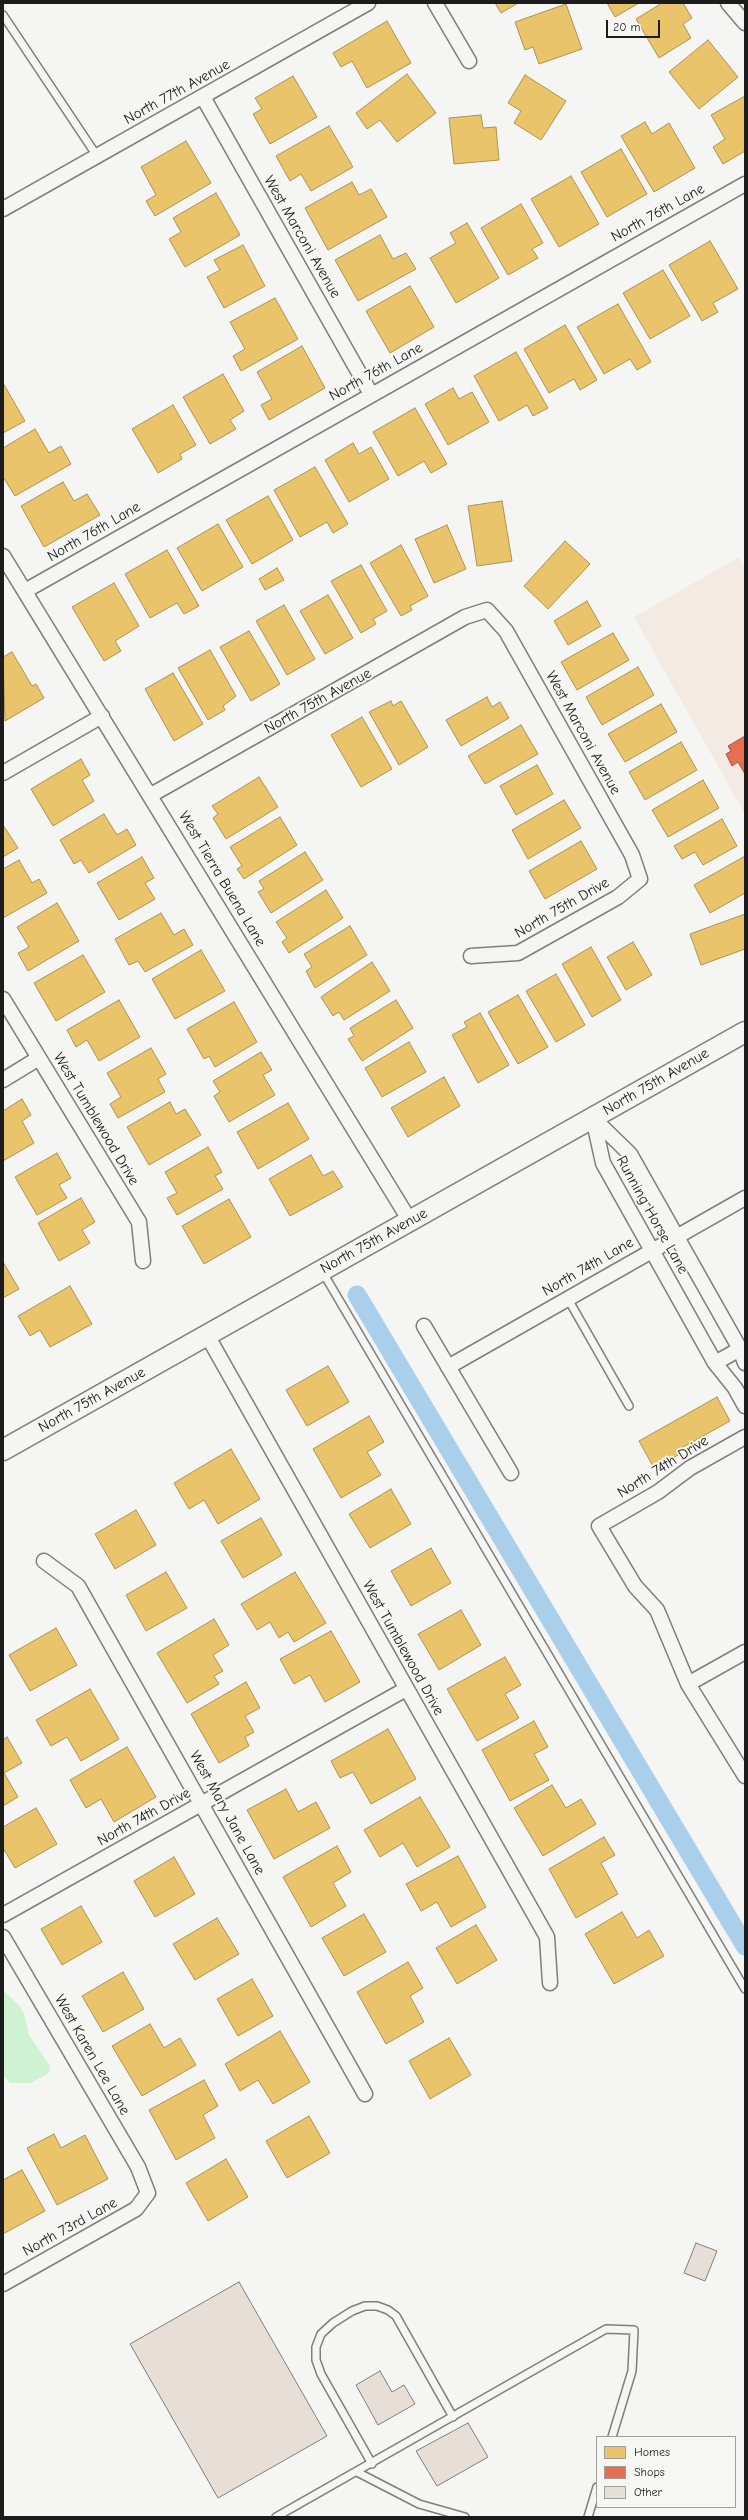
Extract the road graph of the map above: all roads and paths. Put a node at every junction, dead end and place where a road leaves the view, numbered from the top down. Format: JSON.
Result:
{"nodes":[{"id":1,"x":368,"y":3,"type":"edge"},
{"id":2,"x":436,"y":3,"type":"edge"},
{"id":3,"x":728,"y":3,"type":"edge"},
{"id":4,"x":3,"y":15,"type":"edge"},
{"id":5,"x":745,"y":23,"type":"edge"},
{"id":6,"x":469,"y":60,"type":"dead end"},
{"id":7,"x":203,"y":98,"type":"junction"},
{"id":8,"x":97,"y":156,"type":"junction"},
{"id":9,"x":745,"y":184,"type":"edge"},
{"id":10,"x":3,"y":210,"type":"edge"},
{"id":11,"x":371,"y":394,"type":"junction"},
{"id":12,"x":3,"y":556,"type":"edge"},
{"id":13,"x":25,"y":591,"type":"junction"},
{"id":14,"x":486,"y":610,"type":"joint"},
{"id":15,"x":102,"y":716,"type":"junction"},
{"id":16,"x":3,"y":773,"type":"edge"},
{"id":17,"x":151,"y":795,"type":"junction"},
{"id":18,"x":640,"y":879,"type":"joint"},
{"id":19,"x":471,"y":956,"type":"dead end"},
{"id":20,"x":3,"y":999,"type":"edge"},
{"id":21,"x":745,"y":1032,"type":"edge"},
{"id":22,"x":39,"y":1058,"type":"junction"},
{"id":23,"x":3,"y":1080,"type":"edge"},
{"id":24,"x":593,"y":1118,"type":"junction"},
{"id":25,"x":745,"y":1198,"type":"edge"},
{"id":26,"x":410,"y":1221,"type":"junction"},
{"id":27,"x":676,"y":1237,"type":"junction"},
{"id":28,"x":652,"y":1250,"type":"junction"},
{"id":29,"x":143,"y":1261,"type":"dead end"},
{"id":30,"x":322,"y":1270,"type":"junction"},
{"id":31,"x":568,"y":1299,"type":"junction"},
{"id":32,"x":424,"y":1326,"type":"dead end"},
{"id":33,"x":207,"y":1335,"type":"junction"},
{"id":34,"x":740,"y":1349,"type":"junction"},
{"id":35,"x":715,"y":1363,"type":"junction"},
{"id":36,"x":745,"y":1363,"type":"edge"},
{"id":37,"x":448,"y":1367,"type":"junction"},
{"id":38,"x":629,"y":1406,"type":"dead end"},
{"id":39,"x":745,"y":1406,"type":"edge"},
{"id":40,"x":745,"y":1438,"type":"edge"},
{"id":41,"x":3,"y":1450,"type":"edge"},
{"id":42,"x":511,"y":1473,"type":"dead end"},
{"id":43,"x":44,"y":1561,"type":"dead end"},
{"id":44,"x":745,"y":1652,"type":"edge"},
{"id":45,"x":688,"y":1684,"type":"junction"},
{"id":46,"x":406,"y":1689,"type":"junction"},
{"id":47,"x":745,"y":1776,"type":"edge"},
{"id":48,"x":203,"y":1803,"type":"junction"},
{"id":49,"x":3,"y":1915,"type":"edge"},
{"id":50,"x":3,"y":1937,"type":"edge"},
{"id":51,"x":550,"y":1983,"type":"dead end"},
{"id":52,"x":745,"y":1989,"type":"edge"},
{"id":53,"x":366,"y":2094,"type":"dead end"},
{"id":54,"x":148,"y":2193,"type":"joint"},
{"id":55,"x":3,"y":2284,"type":"edge"},
{"id":56,"x":453,"y":2417,"type":"junction"},
{"id":57,"x":612,"y":2436,"type":"edge"},
{"id":58,"x":372,"y":2464,"type":"junction"},
{"id":59,"x":356,"y":2472,"type":"junction"},
{"id":60,"x":596,"y":2490,"type":"edge"},
{"id":61,"x":276,"y":2517,"type":"edge"},
{"id":62,"x":464,"y":2517,"type":"edge"},
{"id":63,"x":588,"y":2517,"type":"edge"}],
"edges":[{"from":1,"to":7,"type":"street","name":"North 77th Avenue"},
{"from":2,"to":6,"type":"street"},
{"from":3,"to":5,"type":"street"},
{"from":4,"to":8,"type":"lane"},
{"from":7,"to":8,"type":"street","name":"North 77th Avenue"},
{"from":7,"to":11,"type":"street","name":"West Marconi Avenue"},
{"from":8,"to":10,"type":"street","name":"North 77th Avenue"},
{"from":9,"to":11,"type":"street","name":"North 76th Lane"},
{"from":11,"to":13,"type":"street","name":"North 76th Lane"},
{"from":12,"to":13,"type":"street","name":"West Tierra Buena Lane"},
{"from":13,"to":15,"type":"street","name":"West Tierra Buena Lane"},
{"from":14,"to":17,"type":"street","name":"North 75th Avenue"},
{"from":14,"to":18,"type":"street","name":"West Marconi Avenue"},
{"from":15,"to":16,"type":"street"},
{"from":15,"to":17,"type":"street","name":"West Tierra Buena Lane"},
{"from":17,"to":26,"type":"street","name":"West Tierra Buena Lane"},
{"from":18,"to":19,"type":"street","name":"North 75th Drive"},
{"from":20,"to":22,"type":"street","name":"West Tumblewood Drive"},
{"from":21,"to":24,"type":"main road","name":"North 75th Avenue"},
{"from":22,"to":23,"type":"street"},
{"from":22,"to":29,"type":"street","name":"West Tumblewood Drive"},
{"from":24,"to":26,"type":"main road","name":"North 75th Avenue"},
{"from":24,"to":27,"type":"street","name":"Running Horse Lane"},
{"from":24,"to":28,"type":"street","name":"Running Horse Lane"},
{"from":25,"to":27,"type":"street","name":"North 74th Lane"},
{"from":26,"to":30,"type":"main road","name":"North 75th Avenue"},
{"from":27,"to":28,"type":"street","name":"North 74th Lane"},
{"from":27,"to":34,"type":"street","name":"Running Horse Lane"},
{"from":28,"to":31,"type":"street","name":"North 74th Lane"},
{"from":28,"to":35,"type":"street","name":"Running Horse Lane"},
{"from":30,"to":33,"type":"main road","name":"North 75th Avenue"},
{"from":30,"to":52,"type":"lane"},
{"from":31,"to":37,"type":"street","name":"North 74th Lane"},
{"from":31,"to":38,"type":"lane"},
{"from":32,"to":37,"type":"street"},
{"from":33,"to":41,"type":"main road","name":"North 75th Avenue"},
{"from":33,"to":46,"type":"street","name":"West Tumblewood Drive"},
{"from":34,"to":35,"type":"street"},
{"from":34,"to":36,"type":"street","name":"Running Horse Lane"},
{"from":35,"to":39,"type":"street","name":"Running Horse Lane"},
{"from":37,"to":42,"type":"street"},
{"from":40,"to":45,"type":"street","name":"North 74th Drive"},
{"from":43,"to":48,"type":"street","name":"West Mary Jane Lane"},
{"from":44,"to":45,"type":"street"},
{"from":45,"to":47,"type":"street"},
{"from":46,"to":48,"type":"street","name":"North 74th Drive"},
{"from":46,"to":51,"type":"street","name":"West Tumblewood Drive"},
{"from":48,"to":49,"type":"street","name":"North 74th Drive"},
{"from":48,"to":53,"type":"street","name":"West Mary Jane Lane"},
{"from":50,"to":54,"type":"street","name":"West Karen Lee Lane"},
{"from":54,"to":55,"type":"street","name":"North 73rd Lane"},
{"from":56,"to":57,"type":"lane"},
{"from":56,"to":58,"type":"lane"},
{"from":56,"to":58,"type":"lane"},
{"from":58,"to":59,"type":"lane"},
{"from":59,"to":61,"type":"lane"},
{"from":59,"to":62,"type":"lane"},
{"from":60,"to":63,"type":"lane"}]}
